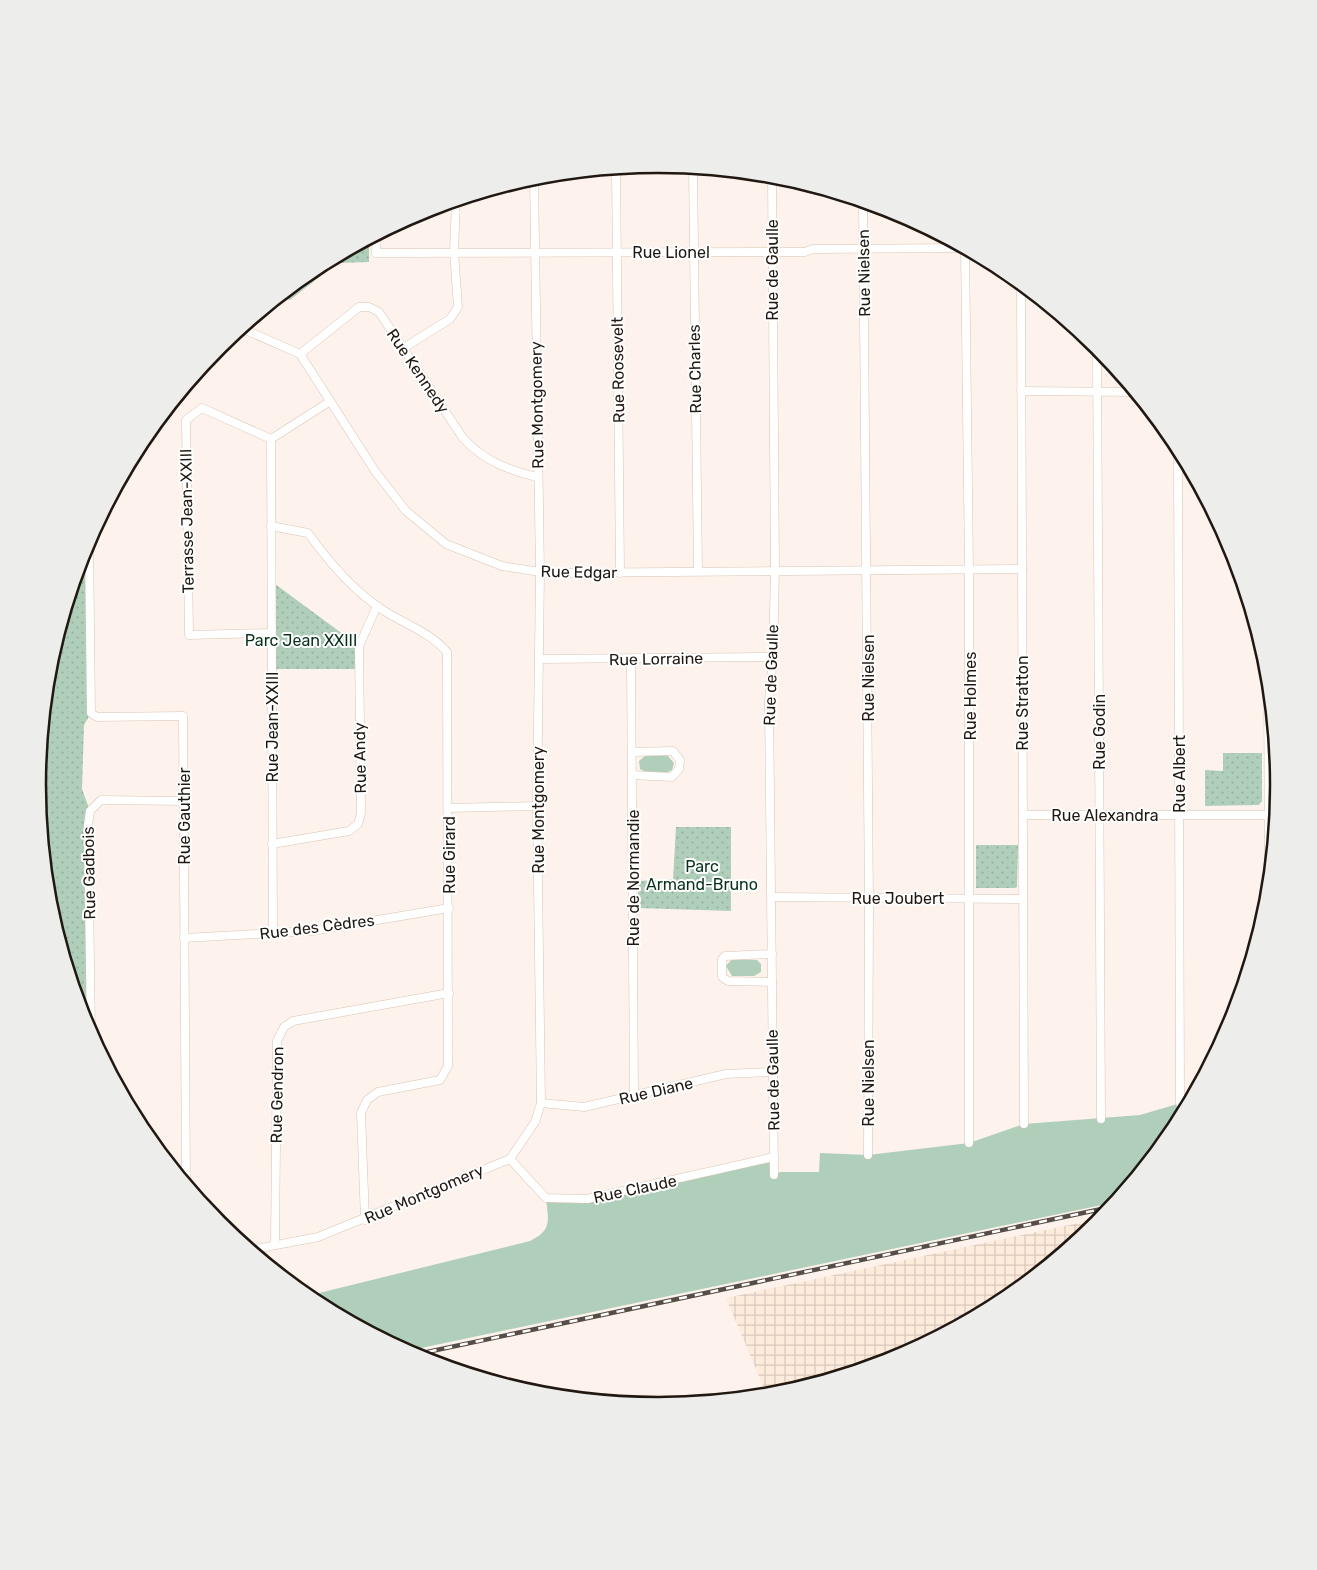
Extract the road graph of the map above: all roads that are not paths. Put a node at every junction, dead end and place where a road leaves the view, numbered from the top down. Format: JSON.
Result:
{"nodes":[{"id":1,"x":616,"y":174,"type":"edge"},
{"id":2,"x":693,"y":174,"type":"edge"},
{"id":3,"x":772,"y":184,"type":"edge"},
{"id":4,"x":534,"y":186,"type":"edge"},
{"id":5,"x":456,"y":207,"type":"edge"},
{"id":6,"x":863,"y":208,"type":"edge"},
{"id":7,"x":377,"y":242,"type":"edge"},
{"id":8,"x":952,"y":248,"type":"edge"},
{"id":9,"x":863,"y":249,"type":"junction"},
{"id":10,"x":454,"y":252,"type":"junction"},
{"id":11,"x":535,"y":252,"type":"junction"},
{"id":12,"x":616,"y":252,"type":"junction"},
{"id":13,"x":694,"y":252,"type":"junction"},
{"id":14,"x":771,"y":252,"type":"junction"},
{"id":15,"x":965,"y":255,"type":"edge"},
{"id":16,"x":1021,"y":292,"type":"edge"},
{"id":17,"x":248,"y":331,"type":"edge"},
{"id":18,"x":402,"y":349,"type":"junction"},
{"id":19,"x":300,"y":354,"type":"junction"},
{"id":20,"x":1098,"y":359,"type":"edge"},
{"id":21,"x":1021,"y":391,"type":"junction"},
{"id":22,"x":1098,"y":391,"type":"junction"},
{"id":23,"x":1128,"y":392,"type":"edge"},
{"id":24,"x":329,"y":402,"type":"junction"},
{"id":25,"x":271,"y":439,"type":"junction"},
{"id":26,"x":1178,"y":461,"type":"edge"},
{"id":27,"x":537,"y":477,"type":"junction"},
{"id":28,"x":271,"y":526,"type":"junction"},
{"id":29,"x":89,"y":561,"type":"edge"},
{"id":30,"x":969,"y":569,"type":"junction"},
{"id":31,"x":1022,"y":569,"type":"junction"},
{"id":32,"x":775,"y":570,"type":"junction"},
{"id":33,"x":867,"y":570,"type":"junction"},
{"id":34,"x":698,"y":571,"type":"junction"},
{"id":35,"x":540,"y":572,"type":"junction"},
{"id":36,"x":620,"y":573,"type":"junction"},
{"id":37,"x":377,"y":606,"type":"junction"},
{"id":38,"x":272,"y":634,"type":"junction"},
{"id":39,"x":773,"y":657,"type":"junction"},
{"id":40,"x":540,"y":659,"type":"junction"},
{"id":41,"x":631,"y":660,"type":"junction"},
{"id":42,"x":632,"y":752,"type":"junction"},
{"id":43,"x":632,"y":775,"type":"junction"},
{"id":44,"x":184,"y":801,"type":"junction"},
{"id":45,"x":537,"y":806,"type":"junction"},
{"id":46,"x":449,"y":808,"type":"junction"},
{"id":47,"x":1179,"y":814,"type":"junction"},
{"id":48,"x":1023,"y":815,"type":"junction"},
{"id":49,"x":1100,"y":815,"type":"junction"},
{"id":50,"x":1270,"y":815,"type":"edge"},
{"id":51,"x":272,"y":844,"type":"junction"},
{"id":52,"x":772,"y":897,"type":"junction"},
{"id":53,"x":869,"y":898,"type":"junction"},
{"id":54,"x":969,"y":898,"type":"junction"},
{"id":55,"x":1023,"y":899,"type":"junction"},
{"id":56,"x":449,"y":908,"type":"junction"},
{"id":57,"x":273,"y":935,"type":"junction"},
{"id":58,"x":184,"y":938,"type":"junction"},
{"id":59,"x":772,"y":954,"type":"junction"},
{"id":60,"x":772,"y":982,"type":"junction"},
{"id":61,"x":449,"y":993,"type":"junction"},
{"id":62,"x":91,"y":1013,"type":"edge"},
{"id":63,"x":772,"y":1072,"type":"junction"},
{"id":64,"x":634,"y":1097,"type":"junction"},
{"id":65,"x":541,"y":1103,"type":"junction"},
{"id":66,"x":1180,"y":1103,"type":"dead end"},
{"id":67,"x":1101,"y":1119,"type":"dead end"},
{"id":68,"x":1024,"y":1124,"type":"dead end"},
{"id":69,"x":970,"y":1143,"type":"dead end"},
{"id":70,"x":868,"y":1155,"type":"dead end"},
{"id":71,"x":774,"y":1157,"type":"junction"},
{"id":72,"x":510,"y":1159,"type":"junction"},
{"id":73,"x":186,"y":1174,"type":"edge"},
{"id":74,"x":774,"y":1175,"type":"dead end"},
{"id":75,"x":364,"y":1220,"type":"junction"},
{"id":76,"x":275,"y":1244,"type":"junction"},
{"id":77,"x":259,"y":1248,"type":"edge"}],
"edges":[{"from":1,"to":12,"type":"street","name":"Rue Roosevelt"},
{"from":2,"to":13,"type":"street","name":"Rue Charles"},
{"from":3,"to":14,"type":"street","name":"Rue de Gaulle"},
{"from":4,"to":11,"type":"street","name":"Rue Montgomery"},
{"from":5,"to":10,"type":"street"},
{"from":6,"to":9,"type":"street","name":"Rue Nielsen"},
{"from":7,"to":10,"type":"street","name":"Rue Lionel"},
{"from":8,"to":9,"type":"street","name":"Rue Lionel"},
{"from":9,"to":14,"type":"street","name":"Rue Lionel"},
{"from":9,"to":33,"type":"street","name":"Rue Nielsen"},
{"from":10,"to":11,"type":"street","name":"Rue Lionel"},
{"from":10,"to":18,"type":"street"},
{"from":11,"to":12,"type":"street","name":"Rue Lionel"},
{"from":11,"to":27,"type":"street","name":"Rue Montgomery"},
{"from":12,"to":13,"type":"street","name":"Rue Lionel"},
{"from":12,"to":36,"type":"street","name":"Rue Roosevelt"},
{"from":13,"to":14,"type":"street","name":"Rue Lionel"},
{"from":13,"to":34,"type":"street","name":"Rue Charles"},
{"from":14,"to":32,"type":"street","name":"Rue de Gaulle"},
{"from":15,"to":30,"type":"street","name":"Rue Holmes"},
{"from":16,"to":21,"type":"street","name":"Rue Stratton"},
{"from":17,"to":19,"type":"street"},
{"from":18,"to":19,"type":"street","name":"Rue Kennedy"},
{"from":18,"to":27,"type":"street","name":"Rue Kennedy"},
{"from":19,"to":24,"type":"street","name":"Rue Edgar"},
{"from":20,"to":22,"type":"street","name":"Rue Godin"},
{"from":21,"to":22,"type":"street"},
{"from":21,"to":31,"type":"street","name":"Rue Stratton"},
{"from":22,"to":23,"type":"street"},
{"from":22,"to":49,"type":"street","name":"Rue Godin"},
{"from":24,"to":25,"type":"street"},
{"from":24,"to":35,"type":"street","name":"Rue Edgar"},
{"from":25,"to":28,"type":"street","name":"Rue Jean-XXIII"},
{"from":25,"to":38,"type":"street","name":"Terrasse Jean-XXIII"},
{"from":26,"to":47,"type":"street","name":"Rue Albert"},
{"from":27,"to":35,"type":"street","name":"Rue Montgomery"},
{"from":28,"to":37,"type":"street","name":"Rue Girard"},
{"from":28,"to":38,"type":"street","name":"Rue Jean-XXIII"},
{"from":29,"to":44,"type":"street","name":"Rue Gauthier"},
{"from":30,"to":31,"type":"street","name":"Rue Edgar"},
{"from":30,"to":33,"type":"street","name":"Rue Edgar"},
{"from":30,"to":54,"type":"street","name":"Rue Holmes"},
{"from":31,"to":48,"type":"street","name":"Rue Stratton"},
{"from":32,"to":33,"type":"street","name":"Rue Edgar"},
{"from":32,"to":34,"type":"street","name":"Rue Edgar"},
{"from":32,"to":39,"type":"street","name":"Rue de Gaulle"},
{"from":33,"to":53,"type":"street","name":"Rue Nielsen"},
{"from":34,"to":36,"type":"street","name":"Rue Edgar"},
{"from":35,"to":36,"type":"street","name":"Rue Edgar"},
{"from":35,"to":40,"type":"street","name":"Rue Montgomery"},
{"from":37,"to":46,"type":"street","name":"Rue Girard"},
{"from":37,"to":51,"type":"street","name":"Rue Andy"},
{"from":38,"to":51,"type":"street","name":"Rue Jean-XXIII"},
{"from":39,"to":41,"type":"street","name":"Rue Lorraine"},
{"from":39,"to":52,"type":"street","name":"Rue de Gaulle"},
{"from":40,"to":41,"type":"street","name":"Rue Lorraine"},
{"from":40,"to":45,"type":"street","name":"Rue Montgomery"},
{"from":41,"to":42,"type":"street","name":"Rue de Normandie"},
{"from":42,"to":43,"type":"street","name":"Rue de Normandie"},
{"from":42,"to":43,"type":"street"},
{"from":43,"to":64,"type":"street","name":"Rue de Normandie"},
{"from":44,"to":58,"type":"street","name":"Rue Gauthier"},
{"from":44,"to":62,"type":"street","name":"Rue Gadbois"},
{"from":45,"to":46,"type":"street"},
{"from":45,"to":65,"type":"street","name":"Rue Montgomery"},
{"from":46,"to":56,"type":"street","name":"Rue Girard"},
{"from":47,"to":49,"type":"street","name":"Rue Alexandra"},
{"from":47,"to":50,"type":"street","name":"Rue Alexandra"},
{"from":47,"to":66,"type":"street","name":"Rue Albert"},
{"from":48,"to":49,"type":"street","name":"Rue Alexandra"},
{"from":48,"to":55,"type":"street","name":"Rue Stratton"},
{"from":49,"to":67,"type":"street","name":"Rue Godin"},
{"from":51,"to":57,"type":"street","name":"Rue Jean-XXIII"},
{"from":52,"to":53,"type":"street","name":"Rue Joubert"},
{"from":52,"to":59,"type":"street","name":"Rue de Gaulle"},
{"from":53,"to":54,"type":"street","name":"Rue Joubert"},
{"from":53,"to":70,"type":"street","name":"Rue Nielsen"},
{"from":54,"to":55,"type":"street","name":"Rue Joubert"},
{"from":54,"to":69,"type":"street","name":"Rue Holmes"},
{"from":55,"to":68,"type":"street","name":"Rue Stratton"},
{"from":56,"to":57,"type":"street","name":"Rue des Cèdres"},
{"from":56,"to":61,"type":"street","name":"Rue Girard"},
{"from":57,"to":58,"type":"street","name":"Rue des Cèdres"},
{"from":58,"to":73,"type":"street","name":"Rue Gauthier"},
{"from":59,"to":60,"type":"street","name":"Rue de Gaulle"},
{"from":59,"to":60,"type":"street"},
{"from":60,"to":63,"type":"street","name":"Rue de Gaulle"},
{"from":61,"to":75,"type":"street","name":"Rue Girard"},
{"from":61,"to":76,"type":"street","name":"Rue Gendron"},
{"from":63,"to":64,"type":"street","name":"Rue Diane"},
{"from":63,"to":71,"type":"street","name":"Rue de Gaulle"},
{"from":64,"to":65,"type":"street","name":"Rue Diane"},
{"from":65,"to":72,"type":"street","name":"Rue Montgomery"},
{"from":71,"to":72,"type":"street","name":"Rue Claude"},
{"from":71,"to":74,"type":"street","name":"Rue de Gaulle"},
{"from":72,"to":75,"type":"street","name":"Rue Montgomery"},
{"from":75,"to":76,"type":"street","name":"Rue Montgomery"},
{"from":76,"to":77,"type":"street","name":"Rue Montgomery"}]}
